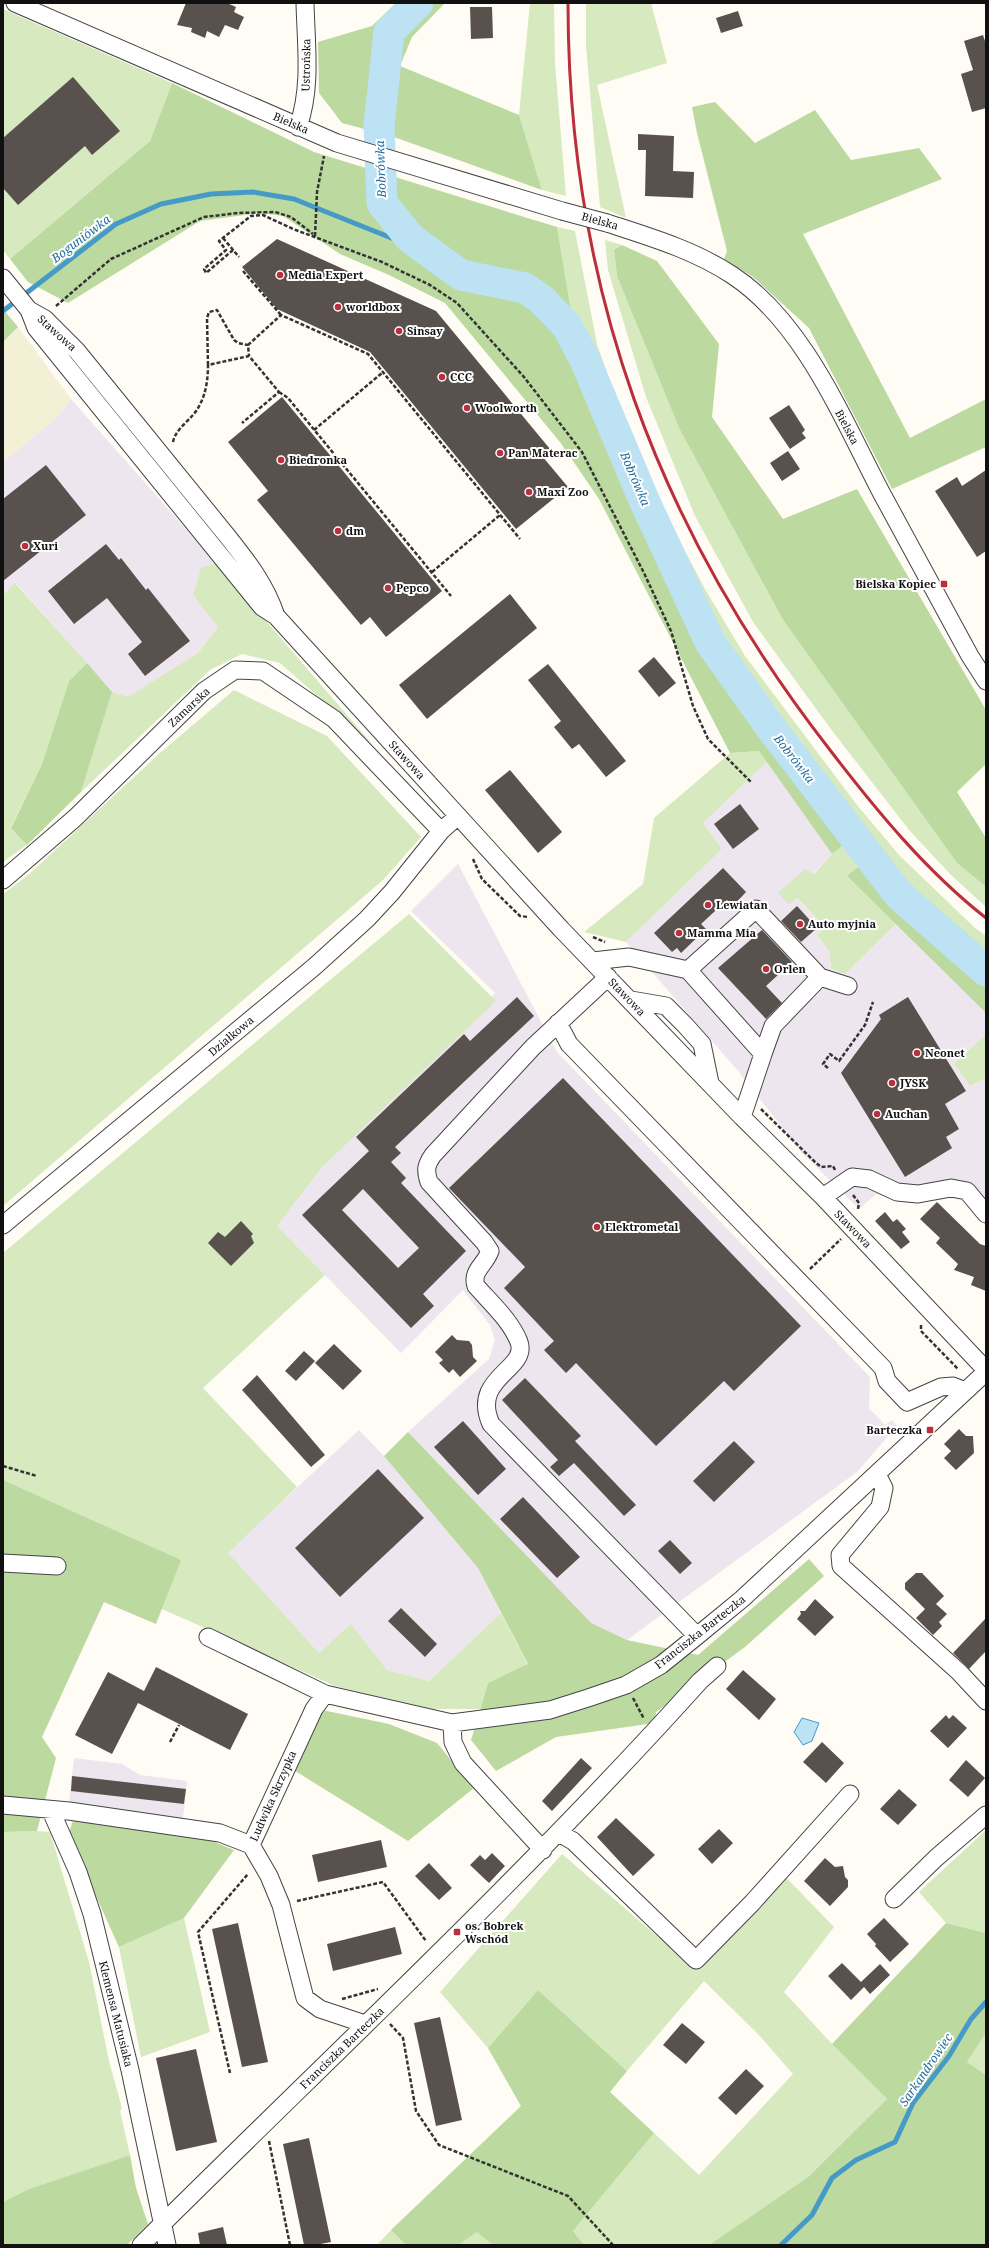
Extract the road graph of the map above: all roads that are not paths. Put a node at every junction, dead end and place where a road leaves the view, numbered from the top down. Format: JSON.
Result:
{"nodes":[{"id":1,"x":15,"y":3,"type":"edge"},
{"id":2,"x":305,"y":3,"type":"edge"},
{"id":3,"x":298,"y":127,"type":"junction"},
{"id":4,"x":6,"y":282,"type":"edge"},
{"id":5,"x":29,"y":310,"type":"junction"},
{"id":6,"x":97,"y":402,"type":"junction"},
{"id":7,"x":145,"y":435,"type":"junction"},
{"id":8,"x":276,"y":616,"type":"junction"},
{"id":9,"x":986,"y":681,"type":"edge"},
{"id":10,"x":458,"y":816,"type":"junction"},
{"id":11,"x":441,"y":830,"type":"junction"},
{"id":12,"x":3,"y":880,"type":"edge"},
{"id":13,"x":593,"y":961,"type":"junction"},
{"id":14,"x":688,"y":970,"type":"junction"},
{"id":15,"x":608,"y":977,"type":"junction"},
{"id":16,"x":820,"y":977,"type":"junction"},
{"id":17,"x":848,"y":986,"type":"dead end"},
{"id":18,"x":558,"y":1024,"type":"junction"},
{"id":19,"x":763,"y":1054,"type":"junction"},
{"id":20,"x":742,"y":1117,"type":"junction"},
{"id":21,"x":823,"y":1197,"type":"junction"},
{"id":22,"x":986,"y":1214,"type":"edge"},
{"id":23,"x":3,"y":1225,"type":"edge"},
{"id":24,"x":986,"y":1372,"type":"edge"},
{"id":25,"x":968,"y":1388,"type":"junction"},
{"id":26,"x":877,"y":1474,"type":"junction"},
{"id":27,"x":3,"y":1563,"type":"edge"},
{"id":28,"x":57,"y":1566,"type":"dead end"},
{"id":29,"x":697,"y":1636,"type":"junction"},
{"id":30,"x":208,"y":1637,"type":"dead end"},
{"id":31,"x":717,"y":1666,"type":"dead end"},
{"id":32,"x":325,"y":1694,"type":"junction"},
{"id":33,"x":986,"y":1701,"type":"edge"},
{"id":34,"x":452,"y":1723,"type":"junction"},
{"id":35,"x":850,"y":1794,"type":"dead end"},
{"id":36,"x":3,"y":1805,"type":"edge"},
{"id":37,"x":51,"y":1811,"type":"junction"},
{"id":38,"x":986,"y":1814,"type":"edge"},
{"id":39,"x":559,"y":1833,"type":"junction"},
{"id":40,"x":250,"y":1845,"type":"junction"},
{"id":41,"x":543,"y":1850,"type":"junction"},
{"id":42,"x":894,"y":1899,"type":"dead end"},
{"id":43,"x":365,"y":2024,"type":"junction"},
{"id":44,"x":162,"y":2224,"type":"junction"},
{"id":45,"x":141,"y":2245,"type":"edge"},
{"id":46,"x":167,"y":2245,"type":"edge"}],
"edges":[{"from":1,"to":3,"type":"street","name":"Bielska"},
{"from":2,"to":3,"type":"street","name":"Ustrońska"},
{"from":3,"to":9,"type":"street","name":"Bielska","bridge":true},
{"from":4,"to":5,"type":"street"},
{"from":5,"to":6,"type":"street","name":"Stawowa"},
{"from":5,"to":7,"type":"street","name":"Stawowa"},
{"from":6,"to":7,"type":"street"},
{"from":6,"to":8,"type":"street","name":"Stawowa"},
{"from":7,"to":8,"type":"street","name":"Stawowa"},
{"from":8,"to":10,"type":"street","name":"Stawowa"},
{"from":10,"to":11,"type":"street"},
{"from":10,"to":13,"type":"street","name":"Stawowa"},
{"from":11,"to":12,"type":"street","name":"Zamarska"},
{"from":11,"to":23,"type":"street","name":"Działkowa"},
{"from":13,"to":14,"type":"street"},
{"from":13,"to":15,"type":"street","name":"Stawowa"},
{"from":14,"to":16,"type":"street"},
{"from":14,"to":19,"type":"street"},
{"from":15,"to":18,"type":"street"},
{"from":15,"to":20,"type":"street","name":"Stawowa"},
{"from":16,"to":17,"type":"street"},
{"from":16,"to":19,"type":"street"},
{"from":18,"to":25,"type":"street"},
{"from":18,"to":29,"type":"street"},
{"from":19,"to":20,"type":"street"},
{"from":20,"to":21,"type":"street","name":"Stawowa"},
{"from":21,"to":22,"type":"street"},
{"from":21,"to":24,"type":"street","name":"Stawowa"},
{"from":24,"to":25,"type":"street","name":"Franciszka Barteczka"},
{"from":25,"to":26,"type":"street","name":"Franciszka Barteczka"},
{"from":26,"to":29,"type":"street","name":"Franciszka Barteczka"},
{"from":26,"to":33,"type":"street"},
{"from":27,"to":28,"type":"street"},
{"from":29,"to":34,"type":"street","name":"Franciszka Barteczka"},
{"from":30,"to":32,"type":"street"},
{"from":31,"to":39,"type":"street","name":"Franciszka Barteczka"},
{"from":32,"to":34,"type":"street"},
{"from":32,"to":40,"type":"street","name":"Ludwika Skrzypka"},
{"from":34,"to":41,"type":"street"},
{"from":35,"to":39,"type":"street"},
{"from":36,"to":37,"type":"street"},
{"from":37,"to":40,"type":"street"},
{"from":37,"to":44,"type":"street","name":"Klemensa Matusiaka"},
{"from":38,"to":42,"type":"street"},
{"from":39,"to":41,"type":"street","name":"Franciszka Barteczka"},
{"from":40,"to":43,"type":"street","name":"Ludwika Skrzypka"},
{"from":41,"to":43,"type":"street","name":"Franciszka Barteczka"},
{"from":43,"to":44,"type":"street","name":"Franciszka Barteczka"},
{"from":44,"to":45,"type":"street","name":"Franciszka Barteczka"},
{"from":44,"to":46,"type":"street","name":"Klemensa Matusiaka"}]}
